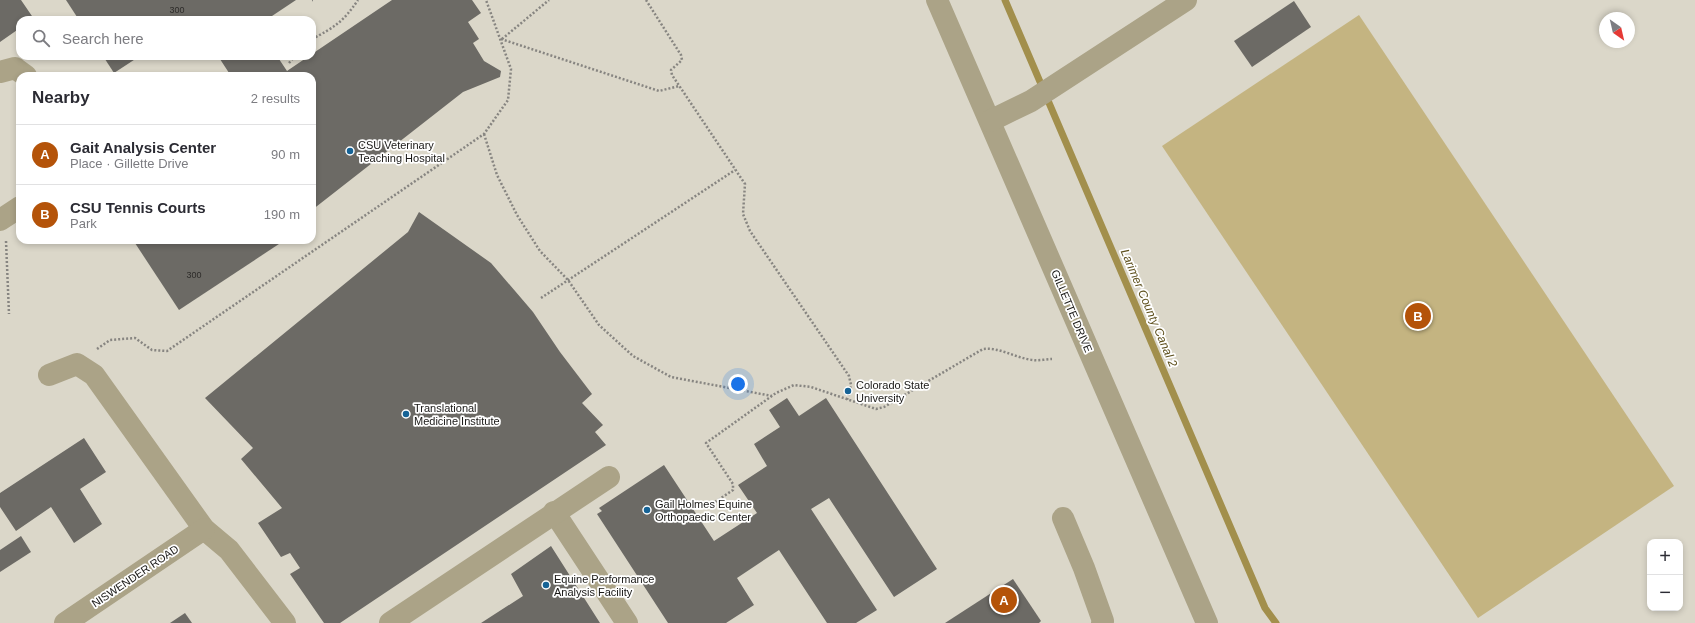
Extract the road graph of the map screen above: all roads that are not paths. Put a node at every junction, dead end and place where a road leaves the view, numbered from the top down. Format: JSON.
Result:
{"nodes":[{"id":1,"x":937,"y":0,"type":"edge"},
{"id":2,"x":1186,"y":0,"type":"edge"},
{"id":3,"x":0,"y":72,"type":"edge"},
{"id":4,"x":20,"y":72,"type":"edge"},
{"id":5,"x":990,"y":121,"type":"junction"},
{"id":6,"x":16,"y":210,"type":"edge"},
{"id":7,"x":1,"y":220,"type":"edge"},
{"id":8,"x":50,"y":375,"type":"dead end"},
{"id":9,"x":609,"y":477,"type":"dead end"},
{"id":10,"x":554,"y":512,"type":"junction"},
{"id":11,"x":1063,"y":518,"type":"dead end"},
{"id":12,"x":204,"y":529,"type":"junction"},
{"id":13,"x":65,"y":623,"type":"edge"},
{"id":14,"x":285,"y":623,"type":"edge"},
{"id":15,"x":390,"y":623,"type":"edge"},
{"id":16,"x":627,"y":623,"type":"edge"},
{"id":17,"x":1102,"y":623,"type":"edge"},
{"id":18,"x":1207,"y":623,"type":"edge"}],
"edges":[{"from":1,"to":5,"type":"street","name":"GILLETTE DRIVE"},
{"from":2,"to":5,"type":"street"},
{"from":3,"to":4,"type":"street"},
{"from":5,"to":18,"type":"street","name":"GILLETTE DRIVE"},
{"from":6,"to":7,"type":"street"},
{"from":8,"to":12,"type":"street"},
{"from":9,"to":10,"type":"street"},
{"from":10,"to":15,"type":"street"},
{"from":10,"to":16,"type":"street"},
{"from":11,"to":17,"type":"street"},
{"from":12,"to":13,"type":"street","name":"NISWENDER ROAD"},
{"from":12,"to":14,"type":"street"}]}
